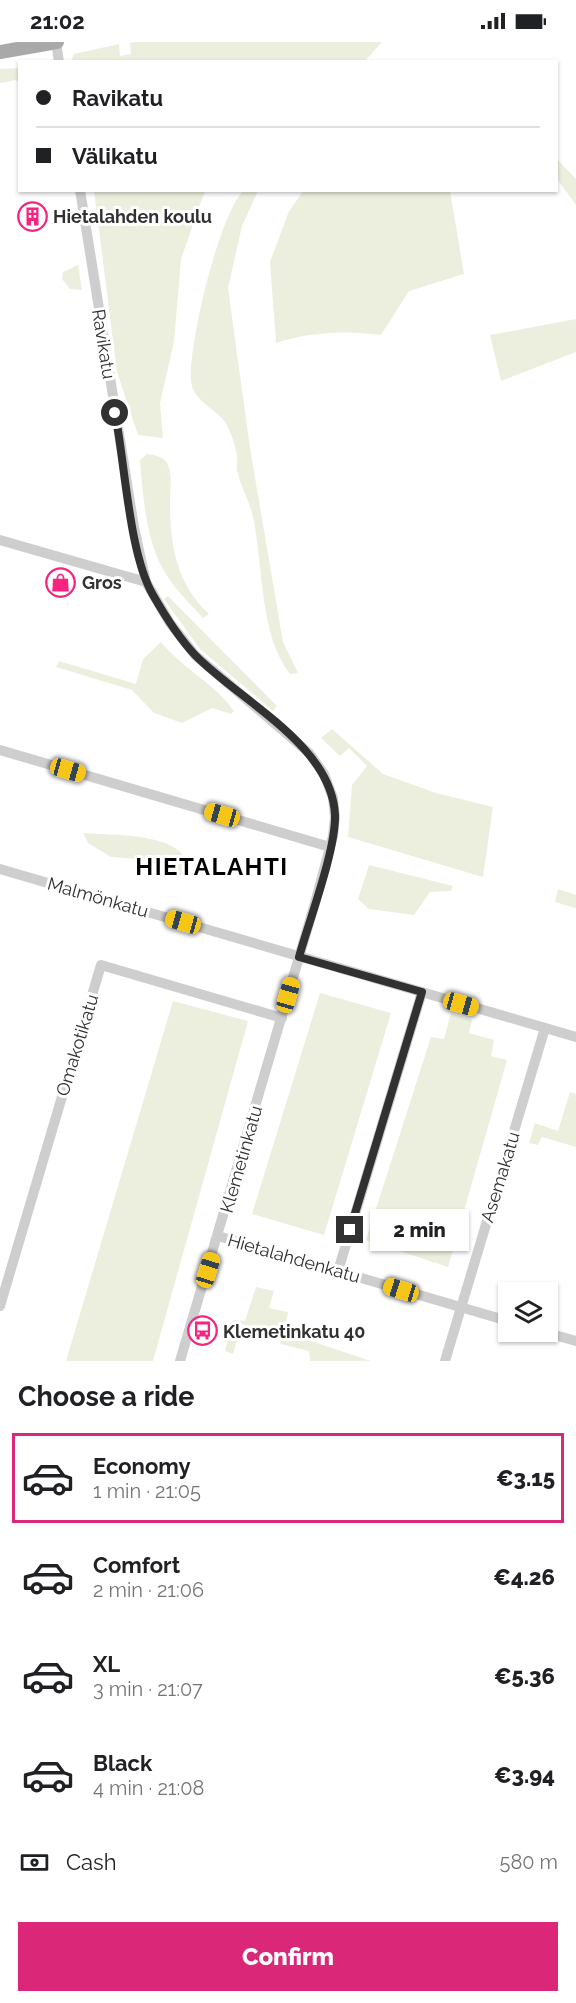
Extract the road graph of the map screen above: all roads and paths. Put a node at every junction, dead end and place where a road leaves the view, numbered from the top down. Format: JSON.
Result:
{"nodes":[{"id":1,"x":56,"y":42,"type":"edge"},
{"id":2,"x":0,"y":52,"type":"edge"},
{"id":3,"x":59,"y":60,"type":"edge"},
{"id":4,"x":80,"y":192,"type":"edge"},
{"id":5,"x":0,"y":540,"type":"edge"},
{"id":6,"x":146,"y":582,"type":"junction"},
{"id":7,"x":0,"y":750,"type":"edge"},
{"id":8,"x":330,"y":847,"type":"junction"},
{"id":9,"x":0,"y":869,"type":"edge"},
{"id":10,"x":299,"y":957,"type":"junction"},
{"id":11,"x":422,"y":992,"type":"junction"},
{"id":12,"x":282,"y":1018,"type":"junction"},
{"id":13,"x":544,"y":1028,"type":"junction"},
{"id":14,"x":576,"y":1037,"type":"edge"},
{"id":15,"x":218,"y":1236,"type":"junction"},
{"id":16,"x":338,"y":1271,"type":"junction"},
{"id":17,"x":0,"y":1306,"type":"edge"},
{"id":18,"x":460,"y":1307,"type":"junction"},
{"id":19,"x":498,"y":1318,"type":"edge"},
{"id":20,"x":558,"y":1336,"type":"edge"},
{"id":21,"x":576,"y":1341,"type":"edge"},
{"id":22,"x":180,"y":1361,"type":"edge"},
{"id":23,"x":445,"y":1361,"type":"edge"}],
"edges":[{"from":1,"to":2,"type":"main road"},
{"from":1,"to":3,"type":"street"},
{"from":4,"to":6,"type":"street","name":"Ravikatu"},
{"from":5,"to":6,"type":"street"},
{"from":6,"to":8,"type":"street","name":"Ravikatu"},
{"from":7,"to":8,"type":"street"},
{"from":8,"to":10,"type":"street","name":"Ravikatu"},
{"from":9,"to":10,"type":"street","name":"Malmönkatu"},
{"from":10,"to":11,"type":"street","name":"Malmönkatu"},
{"from":10,"to":12,"type":"street","name":"Klemetinkatu"},
{"from":11,"to":13,"type":"street","name":"Malmönkatu"},
{"from":11,"to":16,"type":"street"},
{"from":12,"to":15,"type":"street","name":"Klemetinkatu"},
{"from":12,"to":17,"type":"street","name":"Omakotikatu"},
{"from":13,"to":14,"type":"street","name":"Malmönkatu"},
{"from":13,"to":18,"type":"street","name":"Asemakatu"},
{"from":15,"to":16,"type":"street","name":"Hietalahdenkatu"},
{"from":15,"to":22,"type":"street","name":"Klemetinkatu"},
{"from":16,"to":18,"type":"street","name":"Hietalahdenkatu"},
{"from":18,"to":19,"type":"street","name":"Hietalahdenkatu"},
{"from":18,"to":23,"type":"street","name":"Asemakatu"},
{"from":20,"to":21,"type":"street"}]}
